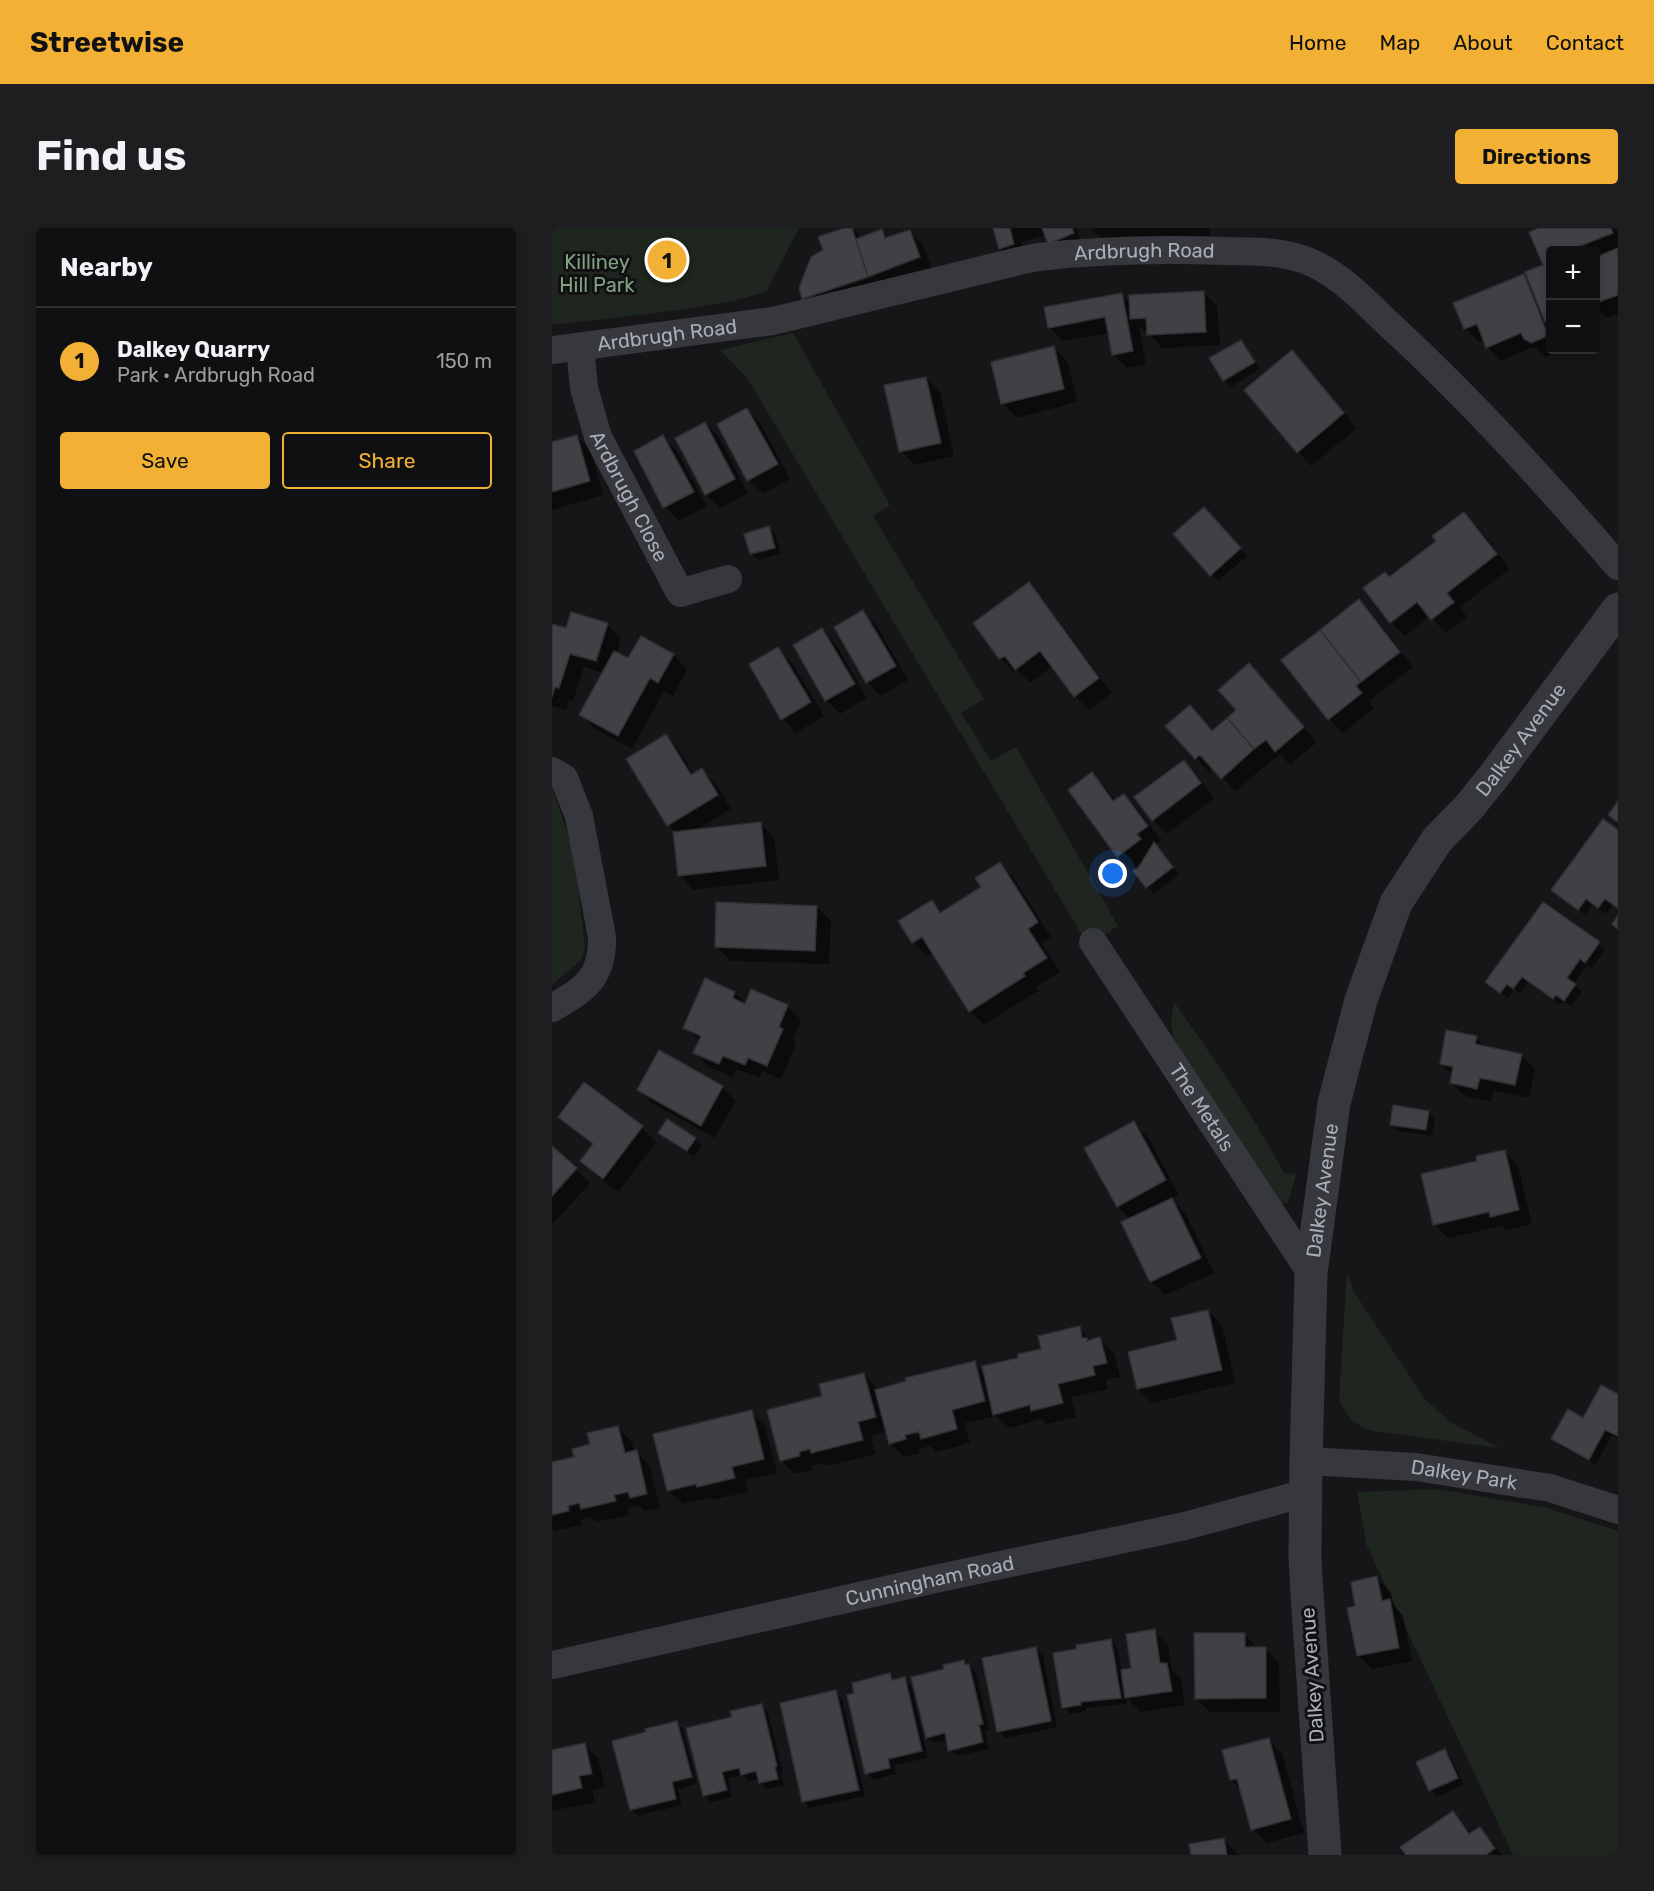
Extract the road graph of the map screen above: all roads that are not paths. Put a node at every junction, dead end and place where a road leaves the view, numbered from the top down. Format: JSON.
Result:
{"nodes":[{"id":1,"x":566,"y":349,"type":"edge"},
{"id":2,"x":1618,"y":566,"type":"edge"},
{"id":3,"x":729,"y":579,"type":"dead end"},
{"id":4,"x":1618,"y":609,"type":"edge"},
{"id":5,"x":552,"y":771,"type":"edge"},
{"id":6,"x":1093,"y":942,"type":"dead end"},
{"id":7,"x":552,"y":1008,"type":"edge"},
{"id":8,"x":1311,"y":1273,"type":"junction"},
{"id":9,"x":1306,"y":1477,"type":"junction"},
{"id":10,"x":1618,"y":1510,"type":"edge"},
{"id":11,"x":552,"y":1665,"type":"edge"},
{"id":12,"x":1325,"y":1855,"type":"edge"}],
"edges":[{"from":1,"to":2,"type":"street","name":"Ardbrugh Road"},
{"from":1,"to":3,"type":"street","name":"Ardbrugh Close"},
{"from":4,"to":8,"type":"street","name":"Dalkey Avenue"},
{"from":5,"to":7,"type":"street"},
{"from":6,"to":8,"type":"street","name":"The Metals"},
{"from":8,"to":9,"type":"street","name":"Dalkey Avenue"},
{"from":9,"to":10,"type":"street","name":"Dalkey Park"},
{"from":9,"to":11,"type":"street","name":"Cunningham Road"},
{"from":9,"to":12,"type":"street","name":"Dalkey Avenue"}]}
